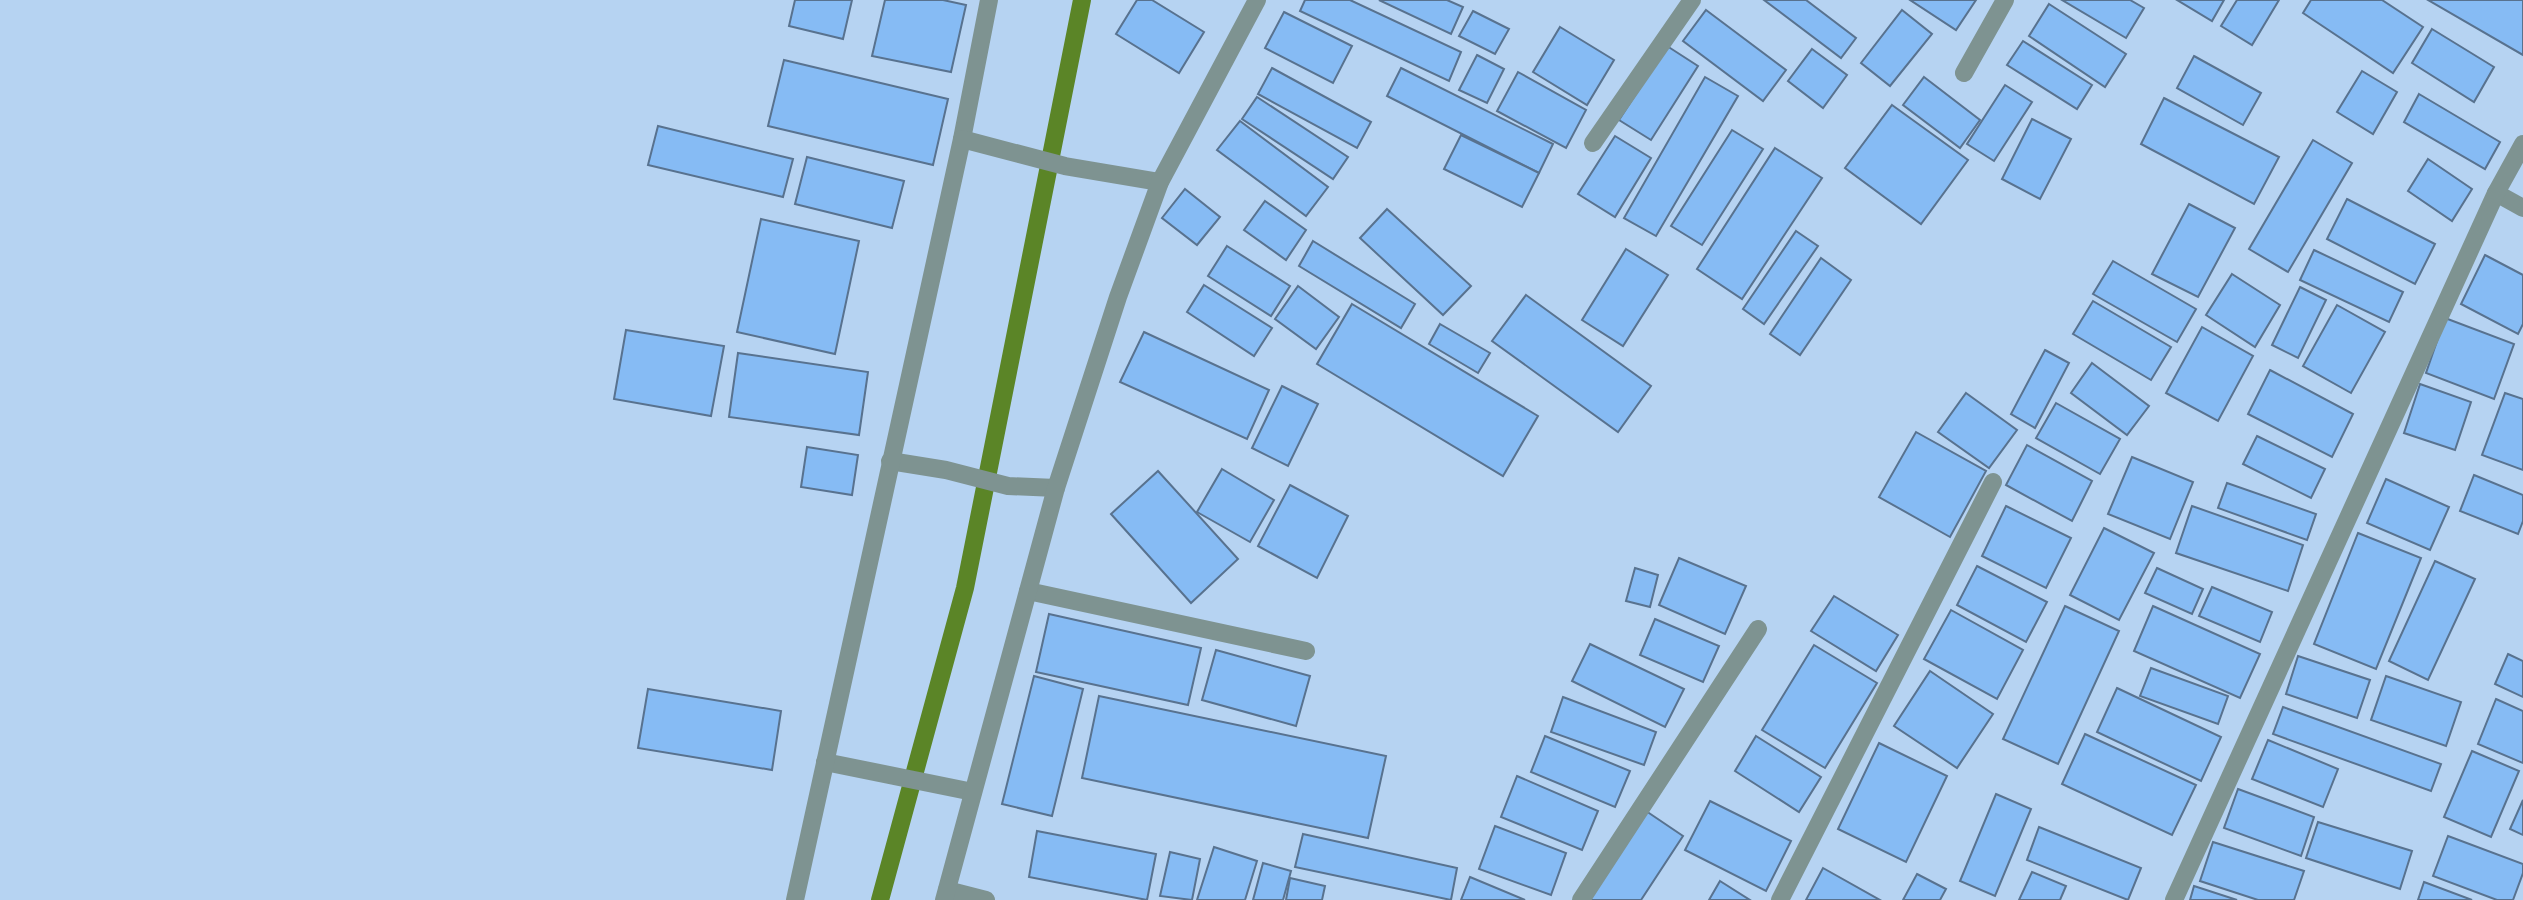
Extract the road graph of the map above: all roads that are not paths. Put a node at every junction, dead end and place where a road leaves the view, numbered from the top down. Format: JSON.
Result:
{"nodes":[{"id":1,"x":989,"y":0,"type":"edge"},
{"id":2,"x":1257,"y":0,"type":"edge"},
{"id":3,"x":1692,"y":0,"type":"edge"},
{"id":4,"x":2005,"y":0,"type":"edge"},
{"id":5,"x":1964,"y":73,"type":"dead end"},
{"id":6,"x":961,"y":139,"type":"junction"},
{"id":7,"x":1593,"y":143,"type":"dead end"},
{"id":8,"x":2523,"y":144,"type":"edge"},
{"id":9,"x":1160,"y":182,"type":"junction"},
{"id":10,"x":2496,"y":193,"type":"junction"},
{"id":11,"x":2523,"y":208,"type":"edge"},
{"id":12,"x":890,"y":461,"type":"junction"},
{"id":13,"x":1993,"y":482,"type":"dead end"},
{"id":14,"x":1055,"y":488,"type":"junction"},
{"id":15,"x":1028,"y":590,"type":"junction"},
{"id":16,"x":1758,"y":629,"type":"dead end"},
{"id":17,"x":1306,"y":651,"type":"dead end"},
{"id":18,"x":825,"y":762,"type":"junction"},
{"id":19,"x":973,"y":792,"type":"junction"},
{"id":20,"x":946,"y":895,"type":"edge"},
{"id":21,"x":795,"y":900,"type":"edge"},
{"id":22,"x":986,"y":900,"type":"edge"},
{"id":23,"x":1581,"y":900,"type":"edge"},
{"id":24,"x":1780,"y":900,"type":"edge"},
{"id":25,"x":2174,"y":900,"type":"edge"}],
"edges":[{"from":1,"to":6,"type":"street"},
{"from":2,"to":9,"type":"street"},
{"from":3,"to":7,"type":"street"},
{"from":4,"to":5,"type":"street"},
{"from":6,"to":9,"type":"street"},
{"from":6,"to":12,"type":"street"},
{"from":8,"to":10,"type":"street"},
{"from":9,"to":14,"type":"street"},
{"from":10,"to":11,"type":"street"},
{"from":10,"to":25,"type":"street"},
{"from":12,"to":14,"type":"street"},
{"from":12,"to":18,"type":"street"},
{"from":13,"to":24,"type":"street"},
{"from":14,"to":15,"type":"street"},
{"from":15,"to":17,"type":"street"},
{"from":15,"to":19,"type":"street"},
{"from":16,"to":23,"type":"street"},
{"from":18,"to":19,"type":"street"},
{"from":18,"to":21,"type":"street"},
{"from":19,"to":20,"type":"street"},
{"from":20,"to":22,"type":"street"}]}
